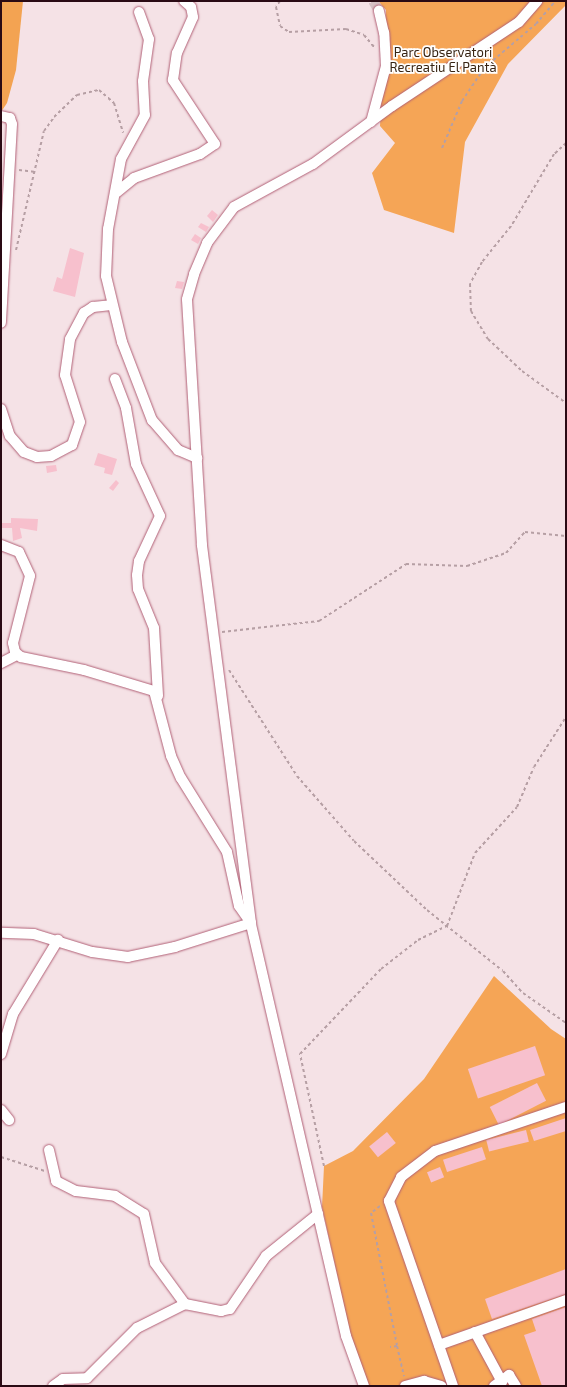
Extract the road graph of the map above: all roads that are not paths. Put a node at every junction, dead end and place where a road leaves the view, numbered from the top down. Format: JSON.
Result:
{"nodes":[{"id":1,"x":184,"y":1,"type":"edge"},
{"id":2,"x":537,"y":1,"type":"edge"},
{"id":3,"x":379,"y":11,"type":"tunnel mouth"},
{"id":4,"x":139,"y":12,"type":"dead end"},
{"id":5,"x":1,"y":116,"type":"edge"},
{"id":6,"x":371,"y":122,"type":"junction"},
{"id":7,"x":117,"y":192,"type":"junction"},
{"id":8,"x":111,"y":305,"type":"junction"},
{"id":9,"x":1,"y":323,"type":"edge"},
{"id":10,"x":115,"y":379,"type":"dead end"},
{"id":11,"x":1,"y":409,"type":"edge"},
{"id":12,"x":197,"y":458,"type":"junction"},
{"id":13,"x":1,"y":546,"type":"edge"},
{"id":14,"x":17,"y":655,"type":"junction"},
{"id":15,"x":1,"y":663,"type":"edge"},
{"id":16,"x":158,"y":698,"type":"junction"},
{"id":17,"x":251,"y":923,"type":"junction"},
{"id":18,"x":1,"y":933,"type":"edge"},
{"id":19,"x":58,"y":940,"type":"junction"},
{"id":20,"x":1,"y":1054,"type":"edge"},
{"id":21,"x":566,"y":1107,"type":"edge"},
{"id":22,"x":1,"y":1110,"type":"edge"},
{"id":23,"x":9,"y":1120,"type":"dead end"},
{"id":24,"x":50,"y":1150,"type":"dead end"},
{"id":25,"x":318,"y":1214,"type":"junction"},
{"id":26,"x":566,"y":1300,"type":"edge"},
{"id":27,"x":185,"y":1304,"type":"junction"},
{"id":28,"x":475,"y":1332,"type":"junction"},
{"id":29,"x":439,"y":1345,"type":"junction"},
{"id":30,"x":498,"y":1384,"type":"edge"},
{"id":31,"x":53,"y":1386,"type":"edge"},
{"id":32,"x":364,"y":1386,"type":"edge"},
{"id":33,"x":405,"y":1386,"type":"edge"},
{"id":34,"x":439,"y":1386,"type":"edge"},
{"id":35,"x":453,"y":1386,"type":"edge"},
{"id":36,"x":516,"y":1386,"type":"edge"}],
"edges":[{"from":1,"to":7,"type":"street"},
{"from":2,"to":6,"type":"street"},
{"from":3,"to":6,"type":"street"},
{"from":4,"to":7,"type":"street"},
{"from":5,"to":9,"type":"street"},
{"from":6,"to":12,"type":"street"},
{"from":7,"to":8,"type":"street"},
{"from":8,"to":11,"type":"street"},
{"from":8,"to":12,"type":"street"},
{"from":10,"to":16,"type":"street"},
{"from":12,"to":17,"type":"street"},
{"from":13,"to":14,"type":"street"},
{"from":14,"to":15,"type":"street"},
{"from":14,"to":16,"type":"street"},
{"from":16,"to":17,"type":"street"},
{"from":17,"to":19,"type":"street"},
{"from":17,"to":25,"type":"street"},
{"from":18,"to":19,"type":"street"},
{"from":19,"to":20,"type":"street"},
{"from":21,"to":29,"type":"street"},
{"from":22,"to":23,"type":"street"},
{"from":24,"to":27,"type":"street"},
{"from":25,"to":27,"type":"street"},
{"from":25,"to":32,"type":"street"},
{"from":26,"to":28,"type":"street"},
{"from":27,"to":31,"type":"street"},
{"from":28,"to":29,"type":"street"},
{"from":28,"to":30,"type":"street"},
{"from":29,"to":35,"type":"street"},
{"from":30,"to":36,"type":"street"},
{"from":33,"to":34,"type":"street"}]}
